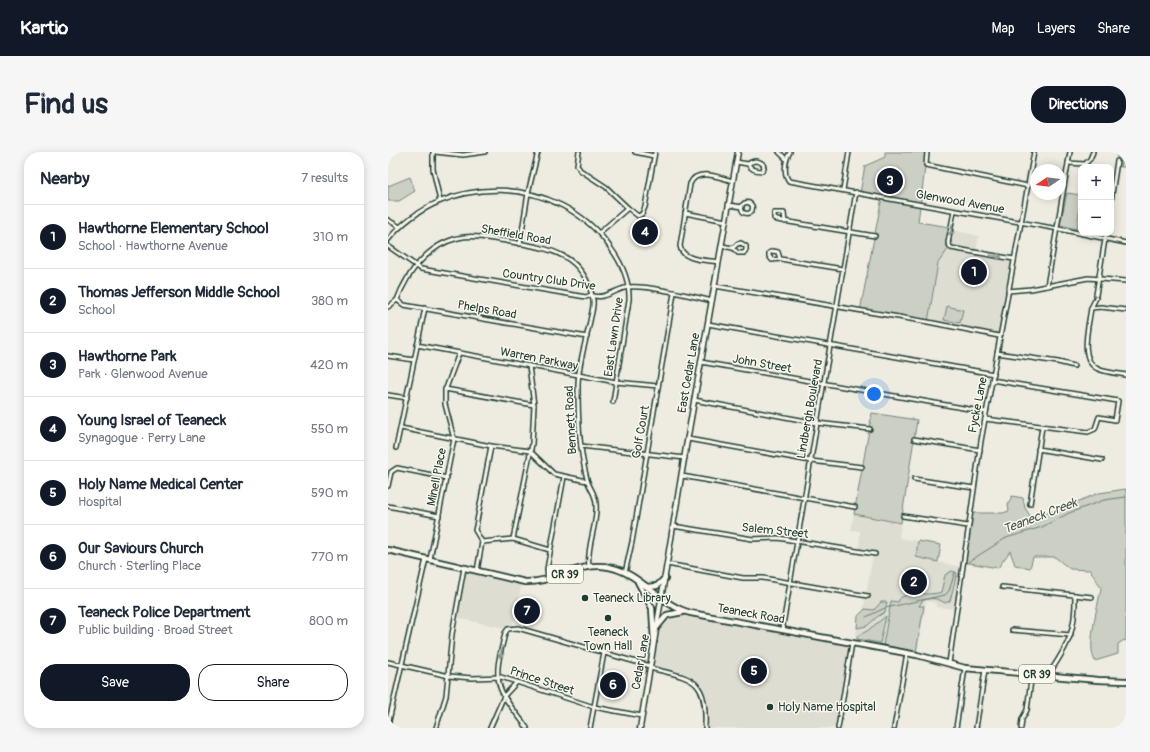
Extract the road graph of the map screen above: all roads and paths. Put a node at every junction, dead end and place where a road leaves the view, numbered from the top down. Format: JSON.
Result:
{"nodes":[{"id":1,"x":434,"y":152,"type":"edge"},
{"id":2,"x":485,"y":152,"type":"edge"},
{"id":3,"x":538,"y":152,"type":"edge"},
{"id":4,"x":578,"y":152,"type":"edge"},
{"id":5,"x":635,"y":152,"type":"edge"},
{"id":6,"x":738,"y":152,"type":"edge"},
{"id":7,"x":779,"y":152,"type":"edge"},
{"id":8,"x":790,"y":152,"type":"edge"},
{"id":9,"x":849,"y":152,"type":"edge"},
{"id":10,"x":927,"y":152,"type":"edge"},
{"id":11,"x":1034,"y":152,"type":"edge"},
{"id":12,"x":1070,"y":152,"type":"edge"},
{"id":13,"x":1092,"y":152,"type":"edge"},
{"id":14,"x":654,"y":154,"type":"edge"},
{"id":15,"x":786,"y":159,"type":"junction"},
{"id":16,"x":1117,"y":161,"type":"dead end"},
{"id":17,"x":736,"y":162,"type":"junction"},
{"id":18,"x":748,"y":164,"type":"junction"},
{"id":19,"x":1068,"y":164,"type":"junction"},
{"id":20,"x":733,"y":181,"type":"junction"},
{"id":21,"x":1028,"y":186,"type":"junction"},
{"id":22,"x":844,"y":190,"type":"junction"},
{"id":23,"x":856,"y":192,"type":"junction"},
{"id":24,"x":528,"y":193,"type":"junction"},
{"id":25,"x":1111,"y":200,"type":"edge"},
{"id":26,"x":440,"y":201,"type":"junction"},
{"id":27,"x":729,"y":205,"type":"junction"},
{"id":28,"x":742,"y":207,"type":"dead end"},
{"id":29,"x":628,"y":208,"type":"junction"},
{"id":30,"x":954,"y":211,"type":"junction"},
{"id":31,"x":685,"y":213,"type":"junction"},
{"id":32,"x":388,"y":220,"type":"edge"},
{"id":33,"x":726,"y":221,"type":"junction"},
{"id":34,"x":785,"y":222,"type":"dead end"},
{"id":35,"x":1021,"y":222,"type":"junction"},
{"id":36,"x":400,"y":227,"type":"junction"},
{"id":37,"x":1056,"y":228,"type":"junction"},
{"id":38,"x":850,"y":231,"type":"junction"},
{"id":39,"x":599,"y":233,"type":"junction"},
{"id":40,"x":875,"y":236,"type":"dead end"},
{"id":41,"x":1106,"y":236,"type":"edge"},
{"id":42,"x":1105,"y":239,"type":"junction"},
{"id":43,"x":388,"y":240,"type":"edge"},
{"id":44,"x":1126,"y":243,"type":"edge"},
{"id":45,"x":520,"y":244,"type":"junction"},
{"id":46,"x":388,"y":246,"type":"edge"},
{"id":47,"x":722,"y":246,"type":"junction"},
{"id":48,"x":733,"y":248,"type":"dead end"},
{"id":49,"x":780,"y":259,"type":"dead end"},
{"id":50,"x":1014,"y":259,"type":"junction"},
{"id":51,"x":719,"y":262,"type":"junction"},
{"id":52,"x":417,"y":266,"type":"junction"},
{"id":53,"x":843,"y":269,"type":"junction"},
{"id":54,"x":1098,"y":278,"type":"junction"},
{"id":55,"x":1126,"y":281,"type":"edge"},
{"id":56,"x":715,"y":286,"type":"junction"},
{"id":57,"x":1047,"y":286,"type":"junction"},
{"id":58,"x":629,"y":287,"type":"junction"},
{"id":59,"x":1008,"y":292,"type":"junction"},
{"id":60,"x":674,"y":293,"type":"junction"},
{"id":61,"x":591,"y":294,"type":"junction"},
{"id":62,"x":397,"y":300,"type":"junction"},
{"id":63,"x":712,"y":301,"type":"junction"},
{"id":64,"x":388,"y":307,"type":"edge"},
{"id":65,"x":425,"y":308,"type":"junction"},
{"id":66,"x":837,"y":308,"type":"junction"},
{"id":67,"x":1091,"y":308,"type":"junction"},
{"id":68,"x":1126,"y":310,"type":"edge"},
{"id":69,"x":708,"y":324,"type":"junction"},
{"id":70,"x":999,"y":336,"type":"junction"},
{"id":71,"x":587,"y":337,"type":"junction"},
{"id":72,"x":417,"y":345,"type":"junction"},
{"id":73,"x":830,"y":346,"type":"junction"},
{"id":74,"x":459,"y":353,"type":"junction"},
{"id":75,"x":996,"y":353,"type":"junction"},
{"id":76,"x":388,"y":356,"type":"edge"},
{"id":77,"x":414,"y":360,"type":"junction"},
{"id":78,"x":701,"y":362,"type":"junction"},
{"id":79,"x":529,"y":366,"type":"junction"},
{"id":80,"x":1074,"y":366,"type":"dead end"},
{"id":81,"x":994,"y":374,"type":"junction"},
{"id":82,"x":578,"y":375,"type":"junction"},
{"id":83,"x":1126,"y":375,"type":"edge"},
{"id":84,"x":992,"y":380,"type":"junction"},
{"id":85,"x":616,"y":382,"type":"junction"},
{"id":86,"x":824,"y":384,"type":"junction"},
{"id":87,"x":658,"y":386,"type":"junction"},
{"id":88,"x":445,"y":389,"type":"junction"},
{"id":89,"x":388,"y":395,"type":"edge"},
{"id":90,"x":407,"y":398,"type":"junction"},
{"id":91,"x":694,"y":400,"type":"junction"},
{"id":92,"x":613,"y":402,"type":"dead end"},
{"id":93,"x":534,"y":405,"type":"junction"},
{"id":94,"x":986,"y":412,"type":"junction"},
{"id":95,"x":985,"y":419,"type":"junction"},
{"id":96,"x":817,"y":423,"type":"junction"},
{"id":97,"x":1042,"y":427,"type":"junction"},
{"id":98,"x":400,"y":428,"type":"junction"},
{"id":99,"x":870,"y":429,"type":"dead end"},
{"id":100,"x":454,"y":439,"type":"junction"},
{"id":101,"x":688,"y":439,"type":"junction"},
{"id":102,"x":914,"y":439,"type":"dead end"},
{"id":103,"x":491,"y":446,"type":"junction"},
{"id":104,"x":580,"y":446,"type":"junction"},
{"id":105,"x":396,"y":448,"type":"dead end"},
{"id":106,"x":1038,"y":449,"type":"junction"},
{"id":107,"x":980,"y":450,"type":"junction"},
{"id":108,"x":530,"y":452,"type":"junction"},
{"id":109,"x":647,"y":454,"type":"junction"},
{"id":110,"x":684,"y":458,"type":"junction"},
{"id":111,"x":1102,"y":460,"type":"dead end"},
{"id":112,"x":811,"y":461,"type":"junction"},
{"id":113,"x":862,"y":467,"type":"dead end"},
{"id":114,"x":682,"y":476,"type":"junction"},
{"id":115,"x":564,"y":477,"type":"junction"},
{"id":116,"x":447,"y":478,"type":"junction"},
{"id":117,"x":914,"y":479,"type":"dead end"},
{"id":118,"x":587,"y":481,"type":"junction"},
{"id":119,"x":388,"y":486,"type":"edge"},
{"id":120,"x":974,"y":488,"type":"junction"},
{"id":121,"x":804,"y":499,"type":"junction"},
{"id":122,"x":1030,"y":504,"type":"dead end"},
{"id":123,"x":388,"y":506,"type":"edge"},
{"id":124,"x":855,"y":507,"type":"dead end"},
{"id":125,"x":439,"y":516,"type":"junction"},
{"id":126,"x":902,"y":516,"type":"dead end"},
{"id":127,"x":673,"y":526,"type":"junction"},
{"id":128,"x":968,"y":526,"type":"junction"},
{"id":129,"x":513,"y":539,"type":"junction"},
{"id":130,"x":797,"y":541,"type":"junction"},
{"id":131,"x":482,"y":542,"type":"junction"},
{"id":132,"x":550,"y":550,"type":"junction"},
{"id":133,"x":388,"y":551,"type":"edge"},
{"id":134,"x":875,"y":554,"type":"dead end"},
{"id":135,"x":428,"y":559,"type":"junction"},
{"id":136,"x":667,"y":564,"type":"junction"},
{"id":137,"x":589,"y":567,"type":"junction"},
{"id":138,"x":464,"y":568,"type":"junction"},
{"id":139,"x":476,"y":571,"type":"junction"},
{"id":140,"x":625,"y":573,"type":"junction"},
{"id":141,"x":665,"y":578,"type":"junction"},
{"id":142,"x":548,"y":579,"type":"junction"},
{"id":143,"x":637,"y":581,"type":"junction"},
{"id":144,"x":790,"y":582,"type":"junction"},
{"id":145,"x":647,"y":587,"type":"junction"},
{"id":146,"x":1002,"y":587,"type":"dead end"},
{"id":147,"x":1075,"y":595,"type":"junction"},
{"id":148,"x":868,"y":596,"type":"dead end"},
{"id":149,"x":1092,"y":597,"type":"dead end"},
{"id":150,"x":662,"y":598,"type":"junction"},
{"id":151,"x":686,"y":612,"type":"junction"},
{"id":152,"x":657,"y":627,"type":"junction"},
{"id":153,"x":784,"y":630,"type":"junction"},
{"id":154,"x":1012,"y":630,"type":"dead end"},
{"id":155,"x":1071,"y":635,"type":"junction"},
{"id":156,"x":654,"y":641,"type":"junction"},
{"id":157,"x":852,"y":643,"type":"junction"},
{"id":158,"x":604,"y":653,"type":"junction"},
{"id":159,"x":907,"y":653,"type":"junction"},
{"id":160,"x":388,"y":662,"type":"edge"},
{"id":161,"x":949,"y":663,"type":"junction"},
{"id":162,"x":402,"y":665,"type":"junction"},
{"id":163,"x":650,"y":667,"type":"junction"},
{"id":164,"x":966,"y":668,"type":"junction"},
{"id":165,"x":985,"y":670,"type":"junction"},
{"id":166,"x":1032,"y":673,"type":"junction"},
{"id":167,"x":1048,"y":675,"type":"junction"},
{"id":168,"x":449,"y":676,"type":"junction"},
{"id":169,"x":498,"y":677,"type":"junction"},
{"id":170,"x":1126,"y":681,"type":"edge"},
{"id":171,"x":517,"y":682,"type":"junction"},
{"id":172,"x":504,"y":696,"type":"junction"},
{"id":173,"x":594,"y":707,"type":"junction"},
{"id":174,"x":642,"y":716,"type":"junction"},
{"id":175,"x":388,"y":725,"type":"edge"},
{"id":176,"x":436,"y":728,"type":"edge"},
{"id":177,"x":490,"y":728,"type":"edge"},
{"id":178,"x":527,"y":728,"type":"edge"},
{"id":179,"x":590,"y":728,"type":"edge"},
{"id":180,"x":640,"y":728,"type":"edge"},
{"id":181,"x":705,"y":728,"type":"edge"},
{"id":182,"x":838,"y":728,"type":"edge"},
{"id":183,"x":894,"y":728,"type":"edge"},
{"id":184,"x":956,"y":728,"type":"edge"},
{"id":185,"x":976,"y":728,"type":"edge"},
{"id":186,"x":1021,"y":728,"type":"edge"}],
"edges":[{"from":1,"to":2,"type":"street"},
{"from":1,"to":26,"type":"street"},
{"from":3,"to":24,"type":"street"},
{"from":4,"to":29,"type":"street"},
{"from":5,"to":14,"type":"street"},
{"from":6,"to":17,"type":"street","name":"East Cedar Lane"},
{"from":7,"to":15,"type":"street"},
{"from":8,"to":15,"type":"street"},
{"from":9,"to":22,"type":"street"},
{"from":10,"to":21,"type":"street"},
{"from":11,"to":21,"type":"street","name":"Fycke Lane"},
{"from":12,"to":19,"type":"street"},
{"from":13,"to":19,"type":"street"},
{"from":14,"to":29,"type":"street"},
{"from":15,"to":22,"type":"street","name":"Glenwood Avenue"},
{"from":16,"to":25,"type":"street"},
{"from":17,"to":18,"type":"street"},
{"from":17,"to":20,"type":"street","name":"East Cedar Lane"},
{"from":18,"to":18,"type":"street"},
{"from":19,"to":37,"type":"street"},
{"from":20,"to":27,"type":"street","name":"East Cedar Lane"},
{"from":20,"to":31,"type":"street"},
{"from":21,"to":35,"type":"street","name":"Fycke Lane"},
{"from":22,"to":23,"type":"street","name":"Glenwood Avenue"},
{"from":23,"to":30,"type":"street","name":"Glenwood Avenue"},
{"from":23,"to":38,"type":"street","name":"Lindbergh Boulevard"},
{"from":24,"to":26,"type":"street","name":"East Lawn Drive"},
{"from":24,"to":39,"type":"street","name":"East Lawn Drive"},
{"from":24,"to":45,"type":"street"},
{"from":26,"to":36,"type":"street","name":"East Lawn Drive"},
{"from":27,"to":28,"type":"street"},
{"from":27,"to":33,"type":"street","name":"East Cedar Lane"},
{"from":29,"to":39,"type":"street"},
{"from":30,"to":35,"type":"street","name":"Glenwood Avenue"},
{"from":30,"to":50,"type":"street","one_way":true},
{"from":31,"to":33,"type":"street"},
{"from":31,"to":51,"type":"street"},
{"from":32,"to":36,"type":"street"},
{"from":33,"to":47,"type":"street","name":"East Cedar Lane"},
{"from":34,"to":38,"type":"street"},
{"from":35,"to":37,"type":"street","name":"Glenwood Avenue"},
{"from":35,"to":50,"type":"street","name":"Fycke Lane"},
{"from":36,"to":43,"type":"street","name":"East Lawn Drive"},
{"from":37,"to":42,"type":"street","name":"Glenwood Avenue"},
{"from":37,"to":57,"type":"street"},
{"from":38,"to":40,"type":"street"},
{"from":38,"to":53,"type":"street","name":"Lindbergh Boulevard"},
{"from":39,"to":58,"type":"street","name":"East Lawn Drive"},
{"from":41,"to":42,"type":"street"},
{"from":42,"to":44,"type":"street","name":"Glenwood Avenue"},
{"from":42,"to":54,"type":"street"},
{"from":45,"to":52,"type":"street","name":"Sheffield Road"},
{"from":45,"to":61,"type":"street","name":"Sheffield Road"},
{"from":46,"to":52,"type":"street","name":"Country Club Drive"},
{"from":47,"to":48,"type":"street"},
{"from":47,"to":51,"type":"street","name":"East Cedar Lane"},
{"from":49,"to":53,"type":"street"},
{"from":50,"to":59,"type":"street","name":"Fycke Lane"},
{"from":51,"to":56,"type":"street","name":"East Cedar Lane"},
{"from":52,"to":61,"type":"street","name":"Country Club Drive"},
{"from":52,"to":62,"type":"street","name":"Sheffield Road"},
{"from":53,"to":66,"type":"street","name":"Lindbergh Boulevard"},
{"from":54,"to":55,"type":"street"},
{"from":54,"to":57,"type":"street"},
{"from":54,"to":67,"type":"street"},
{"from":56,"to":63,"type":"street","name":"East Cedar Lane"},
{"from":56,"to":66,"type":"street"},
{"from":57,"to":59,"type":"street"},
{"from":58,"to":60,"type":"street","name":"Country Club Drive"},
{"from":58,"to":61,"type":"street","name":"Country Club Drive"},
{"from":58,"to":85,"type":"street","name":"East Lawn Drive"},
{"from":59,"to":70,"type":"street","name":"Fycke Lane"},
{"from":60,"to":63,"type":"street","name":"Country Club Drive"},
{"from":60,"to":87,"type":"street","name":"Golf Court"},
{"from":61,"to":71,"type":"street","name":"Bennett Road"},
{"from":62,"to":64,"type":"street"},
{"from":62,"to":65,"type":"street","name":"Phelps Road"},
{"from":63,"to":69,"type":"street","name":"East Cedar Lane"},
{"from":65,"to":71,"type":"street","name":"Phelps Road"},
{"from":65,"to":72,"type":"street"},
{"from":66,"to":70,"type":"street"},
{"from":66,"to":73,"type":"street","name":"Lindbergh Boulevard"},
{"from":67,"to":68,"type":"street"},
{"from":67,"to":83,"type":"street"},
{"from":69,"to":73,"type":"street"},
{"from":69,"to":78,"type":"street","name":"East Cedar Lane"},
{"from":70,"to":75,"type":"street","name":"Fycke Lane"},
{"from":71,"to":82,"type":"street","name":"Bennett Road"},
{"from":72,"to":74,"type":"street","name":"Warren Parkway"},
{"from":72,"to":77,"type":"street"},
{"from":73,"to":81,"type":"street"},
{"from":73,"to":86,"type":"street","name":"Lindbergh Boulevard"},
{"from":74,"to":79,"type":"street","name":"Warren Parkway"},
{"from":74,"to":88,"type":"street","name":"Minell Place"},
{"from":75,"to":80,"type":"street"},
{"from":75,"to":81,"type":"street","name":"Fycke Lane"},
{"from":76,"to":77,"type":"street"},
{"from":77,"to":90,"type":"street"},
{"from":78,"to":86,"type":"street","name":"John Street"},
{"from":78,"to":91,"type":"street","name":"East Cedar Lane"},
{"from":79,"to":82,"type":"street","name":"Warren Parkway"},
{"from":79,"to":93,"type":"street"},
{"from":81,"to":84,"type":"street","name":"Fycke Lane"},
{"from":82,"to":85,"type":"street","name":"Warren Parkway"},
{"from":82,"to":104,"type":"street","name":"Bennett Road"},
{"from":84,"to":94,"type":"street","name":"Fycke Lane"},
{"from":84,"to":97,"type":"street"},
{"from":85,"to":87,"type":"street","name":"Warren Parkway"},
{"from":85,"to":92,"type":"street","name":"East Lawn Drive"},
{"from":86,"to":94,"type":"street","name":"John Street"},
{"from":86,"to":96,"type":"street","name":"Lindbergh Boulevard"},
{"from":87,"to":109,"type":"street","name":"Golf Court"},
{"from":88,"to":93,"type":"street"},
{"from":88,"to":100,"type":"street","name":"Minell Place"},
{"from":89,"to":90,"type":"street"},
{"from":90,"to":98,"type":"street"},
{"from":91,"to":96,"type":"street"},
{"from":91,"to":101,"type":"street","name":"East Cedar Lane"},
{"from":93,"to":108,"type":"street"},
{"from":94,"to":95,"type":"street","name":"Fycke Lane"},
{"from":95,"to":97,"type":"street"},
{"from":95,"to":107,"type":"street","name":"Fycke Lane"},
{"from":96,"to":99,"type":"street"},
{"from":96,"to":112,"type":"street","name":"Lindbergh Boulevard"},
{"from":97,"to":106,"type":"street"},
{"from":98,"to":100,"type":"street"},
{"from":98,"to":105,"type":"street"},
{"from":100,"to":103,"type":"street"},
{"from":100,"to":116,"type":"street","name":"Minell Place"},
{"from":101,"to":110,"type":"street","name":"East Cedar Lane"},
{"from":101,"to":112,"type":"street"},
{"from":102,"to":107,"type":"street"},
{"from":103,"to":108,"type":"street"},
{"from":103,"to":131,"type":"street"},
{"from":104,"to":109,"type":"street"},
{"from":104,"to":118,"type":"street","name":"Bennett Road"},
{"from":106,"to":111,"type":"street"},
{"from":106,"to":122,"type":"street"},
{"from":107,"to":120,"type":"street","name":"Fycke Lane"},
{"from":108,"to":115,"type":"street"},
{"from":108,"to":129,"type":"street"},
{"from":109,"to":110,"type":"street"},
{"from":109,"to":140,"type":"street","name":"Golf Court"},
{"from":110,"to":114,"type":"street","name":"East Cedar Lane"},
{"from":112,"to":113,"type":"street"},
{"from":112,"to":121,"type":"street","name":"Lindbergh Boulevard"},
{"from":114,"to":121,"type":"street"},
{"from":114,"to":127,"type":"street","name":"East Cedar Lane"},
{"from":115,"to":118,"type":"street"},
{"from":115,"to":132,"type":"street"},
{"from":116,"to":119,"type":"street"},
{"from":116,"to":125,"type":"street","name":"Minell Place"},
{"from":117,"to":120,"type":"street"},
{"from":118,"to":137,"type":"street","name":"Bennett Road"},
{"from":120,"to":128,"type":"street","name":"Fycke Lane"},
{"from":121,"to":124,"type":"street"},
{"from":121,"to":130,"type":"street","name":"Lindbergh Boulevard"},
{"from":123,"to":125,"type":"street"},
{"from":125,"to":135,"type":"street","name":"Minell Place"},
{"from":126,"to":128,"type":"street"},
{"from":127,"to":130,"type":"street","name":"Salem Street"},
{"from":127,"to":136,"type":"street","name":"East Cedar Lane"},
{"from":128,"to":161,"type":"street","name":"Fycke Lane"},
{"from":129,"to":131,"type":"street"},
{"from":129,"to":132,"type":"street"},
{"from":130,"to":134,"type":"street","name":"Salem Street"},
{"from":130,"to":144,"type":"street","name":"Lindbergh Boulevard"},
{"from":131,"to":139,"type":"street"},
{"from":132,"to":142,"type":"street"},
{"from":133,"to":135,"type":"main road","name":"Teaneck Road","number":"CR 39"},
{"from":135,"to":138,"type":"main road","name":"Teaneck Road","number":"CR 39"},
{"from":135,"to":162,"type":"street","name":"Minell Place"},
{"from":136,"to":141,"type":"street","name":"East Cedar Lane"},
{"from":136,"to":144,"type":"street"},
{"from":137,"to":140,"type":"main road","name":"Teaneck Road","number":"CR 39"},
{"from":137,"to":142,"type":"main road","name":"Teaneck Road","number":"CR 39"},
{"from":138,"to":139,"type":"main road","name":"Teaneck Road","number":"CR 39"},
{"from":138,"to":168,"type":"street"},
{"from":139,"to":142,"type":"main road","name":"Teaneck Road","number":"CR 39"},
{"from":140,"to":143,"type":"main road","name":"Teaneck Road","number":"CR 39"},
{"from":141,"to":145,"type":"main road"},
{"from":141,"to":150,"type":"street","name":"East Cedar Lane"},
{"from":143,"to":145,"type":"main road","name":"Teaneck Road","number":"CR 39"},
{"from":143,"to":156,"type":"main road"},
{"from":144,"to":148,"type":"street"},
{"from":144,"to":153,"type":"street","name":"Lindbergh Boulevard"},
{"from":145,"to":150,"type":"main road","name":"Teaneck Road","number":"CR 39"},
{"from":146,"to":147,"type":"street"},
{"from":147,"to":149,"type":"street"},
{"from":147,"to":155,"type":"street"},
{"from":150,"to":151,"type":"main road","name":"Teaneck Road","number":"CR 39"},
{"from":150,"to":152,"type":"street","name":"Cedar Lane"},
{"from":151,"to":152,"type":"main road"},
{"from":151,"to":153,"type":"main road","name":"Teaneck Road","number":"CR 39"},
{"from":152,"to":156,"type":"street","name":"Cedar Lane"},
{"from":153,"to":157,"type":"main road","name":"Teaneck Road","number":"CR 39"},
{"from":154,"to":155,"type":"street"},
{"from":155,"to":167,"type":"street"},
{"from":156,"to":163,"type":"street","name":"Cedar Lane"},
{"from":157,"to":159,"type":"main road","name":"Teaneck Road","number":"CR 39"},
{"from":157,"to":182,"type":"street"},
{"from":158,"to":163,"type":"street"},
{"from":158,"to":169,"type":"street","one_way":true},
{"from":158,"to":173,"type":"street"},
{"from":159,"to":161,"type":"main road","name":"Teaneck Road","number":"CR 39"},
{"from":159,"to":183,"type":"street"},
{"from":160,"to":162,"type":"street","name":"Prince Street"},
{"from":161,"to":164,"type":"main road","name":"Teaneck Road","number":"CR 39"},
{"from":162,"to":168,"type":"street","name":"Prince Street"},
{"from":162,"to":175,"type":"street","name":"Minell Place"},
{"from":163,"to":174,"type":"street","name":"Cedar Lane"},
{"from":163,"to":181,"type":"street"},
{"from":164,"to":165,"type":"main road","name":"Teaneck Road","number":"CR 39"},
{"from":164,"to":184,"type":"street"},
{"from":165,"to":166,"type":"main road","name":"Teaneck Road","number":"CR 39"},
{"from":165,"to":185,"type":"street"},
{"from":166,"to":167,"type":"main road","name":"Teaneck Road","number":"CR 39"},
{"from":166,"to":186,"type":"street"},
{"from":167,"to":170,"type":"main road","name":"Teaneck Road","number":"CR 39"},
{"from":168,"to":169,"type":"street","name":"Prince Street"},
{"from":168,"to":176,"type":"street"},
{"from":169,"to":171,"type":"street","name":"Prince Street"},
{"from":169,"to":172,"type":"street"},
{"from":171,"to":172,"type":"street"},
{"from":171,"to":173,"type":"street","name":"Prince Street"},
{"from":172,"to":177,"type":"street"},
{"from":172,"to":178,"type":"street"},
{"from":173,"to":174,"type":"street","name":"Prince Street"},
{"from":173,"to":179,"type":"street"},
{"from":174,"to":180,"type":"street","name":"Cedar Lane"}]}
